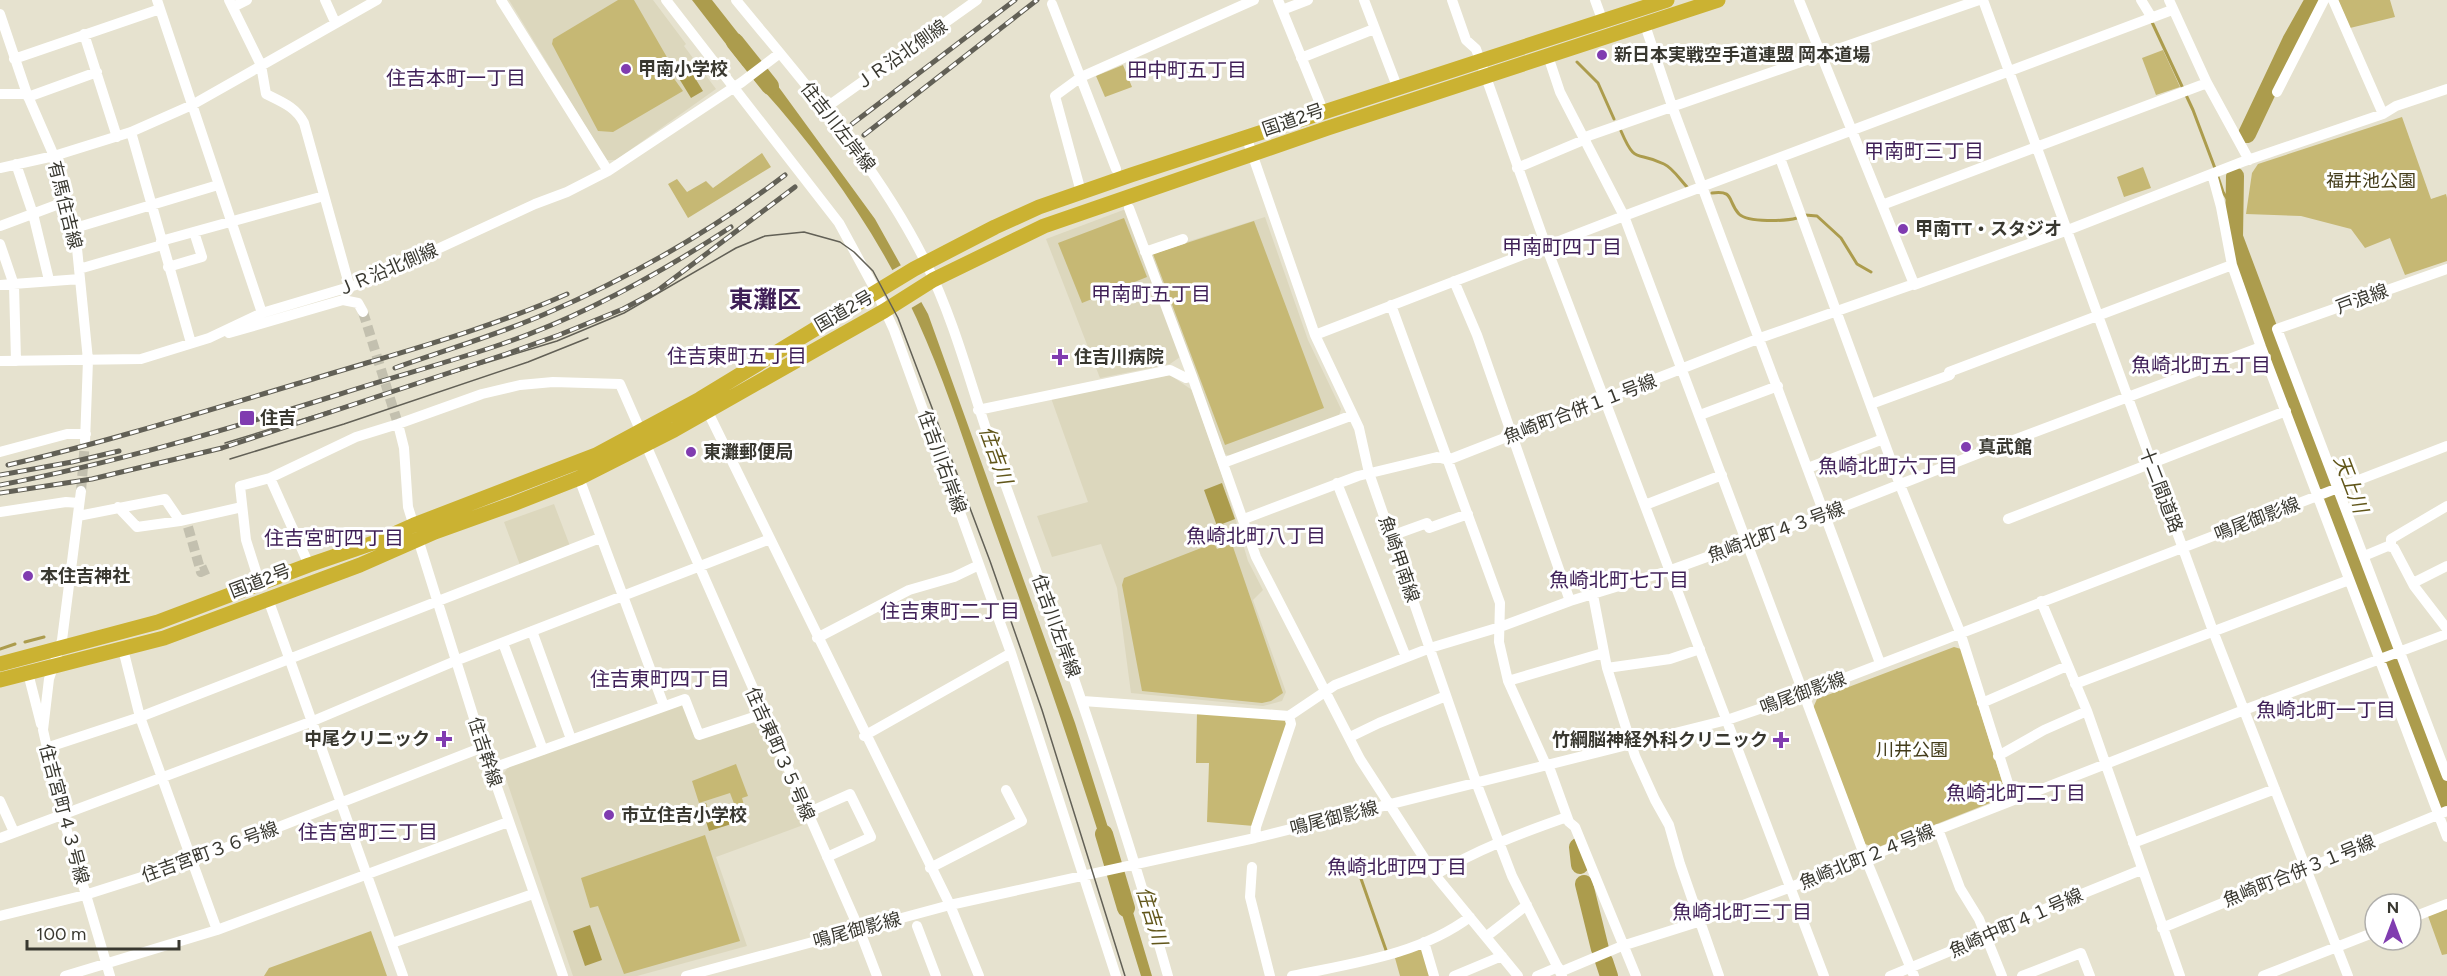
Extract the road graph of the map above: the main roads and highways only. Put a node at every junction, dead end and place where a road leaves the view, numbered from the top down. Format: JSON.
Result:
{"nodes":[{"id":1,"x":1667,"y":0,"type":"edge"},
{"id":2,"x":1718,"y":0,"type":"edge"},
{"id":3,"x":1637,"y":5,"type":"edge"},
{"id":4,"x":1482,"y":69,"type":"junction"},
{"id":5,"x":704,"y":405,"type":"junction"},
{"id":6,"x":644,"y":439,"type":"junction"},
{"id":7,"x":417,"y":532,"type":"junction"},
{"id":8,"x":0,"y":664,"type":"edge"},
{"id":9,"x":0,"y":680,"type":"edge"}],
"edges":[{"from":1,"to":3,"type":"highway","name":"国道2号"},
{"from":2,"to":4,"type":"highway","name":"国道2号"},
{"from":3,"to":4,"type":"highway","name":"国道2号"},
{"from":4,"to":5,"type":"highway","name":"国道2号"},
{"from":4,"to":5,"type":"highway","name":"国道2号"},
{"from":5,"to":6,"type":"highway","name":"国道2号"},
{"from":6,"to":7,"type":"highway","name":"国道2号"},
{"from":6,"to":7,"type":"highway","name":"国道2号"},
{"from":7,"to":8,"type":"highway","name":"国道2号"},
{"from":7,"to":9,"type":"highway","name":"国道2号"}]}
